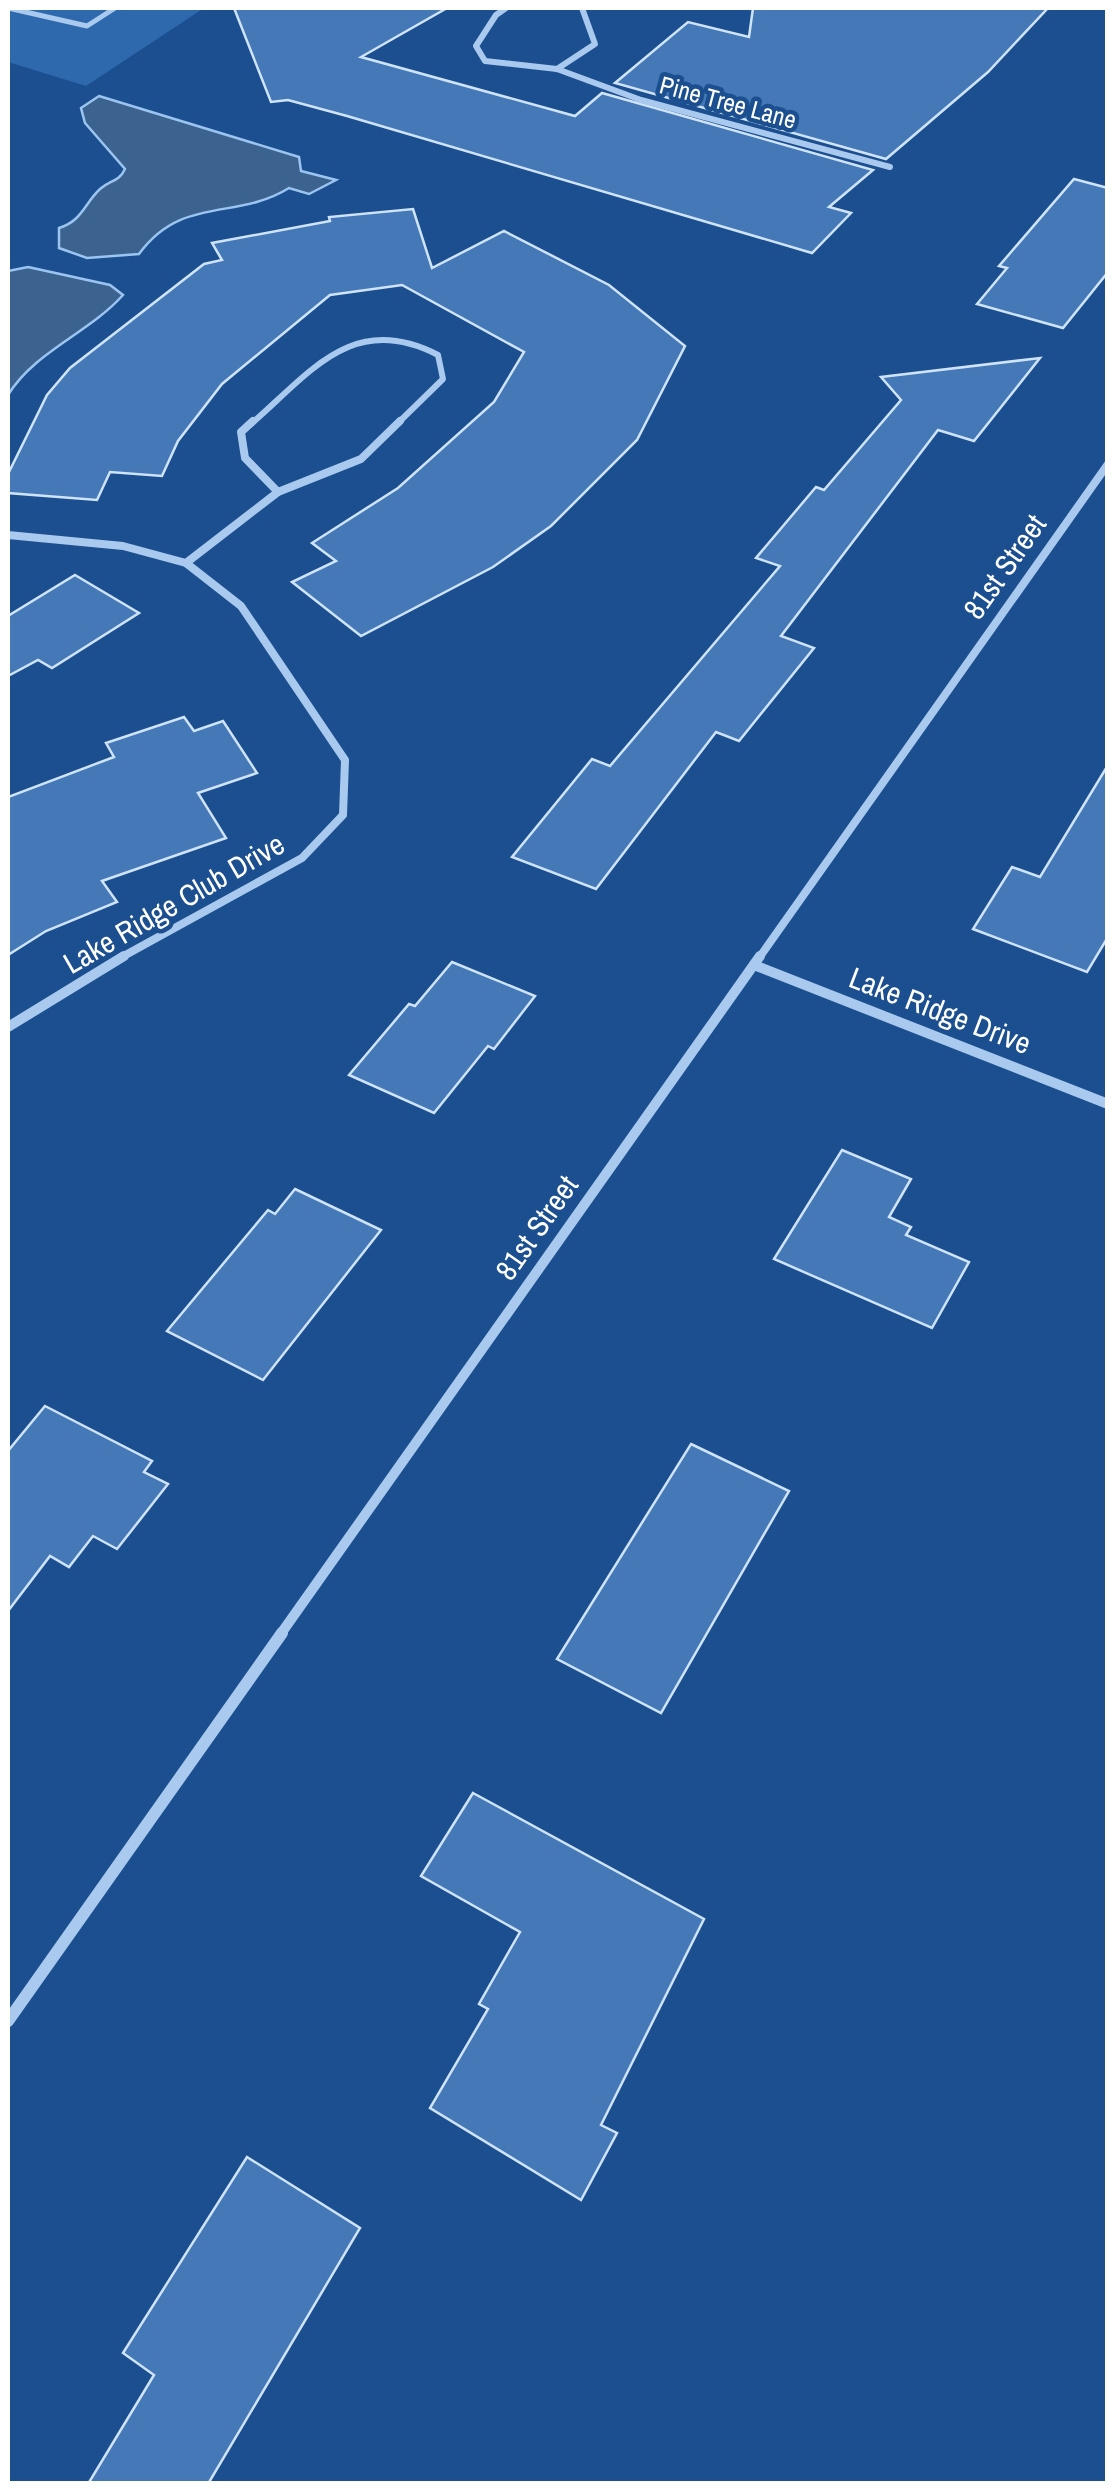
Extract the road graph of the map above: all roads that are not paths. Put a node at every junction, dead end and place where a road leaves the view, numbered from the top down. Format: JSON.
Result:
{"nodes":[{"id":1,"x":13,"y":8,"type":"edge"},
{"id":2,"x":115,"y":8,"type":"edge"},
{"id":3,"x":506,"y":8,"type":"edge"},
{"id":4,"x":582,"y":8,"type":"edge"},
{"id":5,"x":557,"y":69,"type":"junction"},
{"id":6,"x":890,"y":167,"type":"dead end"},
{"id":7,"x":1108,"y":464,"type":"edge"},
{"id":8,"x":278,"y":492,"type":"junction"},
{"id":9,"x":8,"y":535,"type":"edge"},
{"id":10,"x":186,"y":562,"type":"junction"},
{"id":11,"x":754,"y":965,"type":"junction"},
{"id":12,"x":8,"y":1027,"type":"edge"},
{"id":13,"x":1108,"y":1104,"type":"edge"},
{"id":14,"x":8,"y":2021,"type":"edge"}],
"edges":[{"from":1,"to":2,"type":"lane"},
{"from":3,"to":5,"type":"street","name":"Pine Tree Lane"},
{"from":4,"to":5,"type":"street"},
{"from":5,"to":6,"type":"street","name":"Pine Tree Lane"},
{"from":7,"to":11,"type":"street","name":"81st Street"},
{"from":8,"to":8,"type":"street"},
{"from":8,"to":10,"type":"street"},
{"from":9,"to":10,"type":"street","name":"Lake Ridge Club Drive"},
{"from":10,"to":12,"type":"street","name":"Lake Ridge Club Drive"},
{"from":11,"to":13,"type":"street","name":"Lake Ridge Drive"},
{"from":11,"to":14,"type":"street","name":"81st Street"}]}
